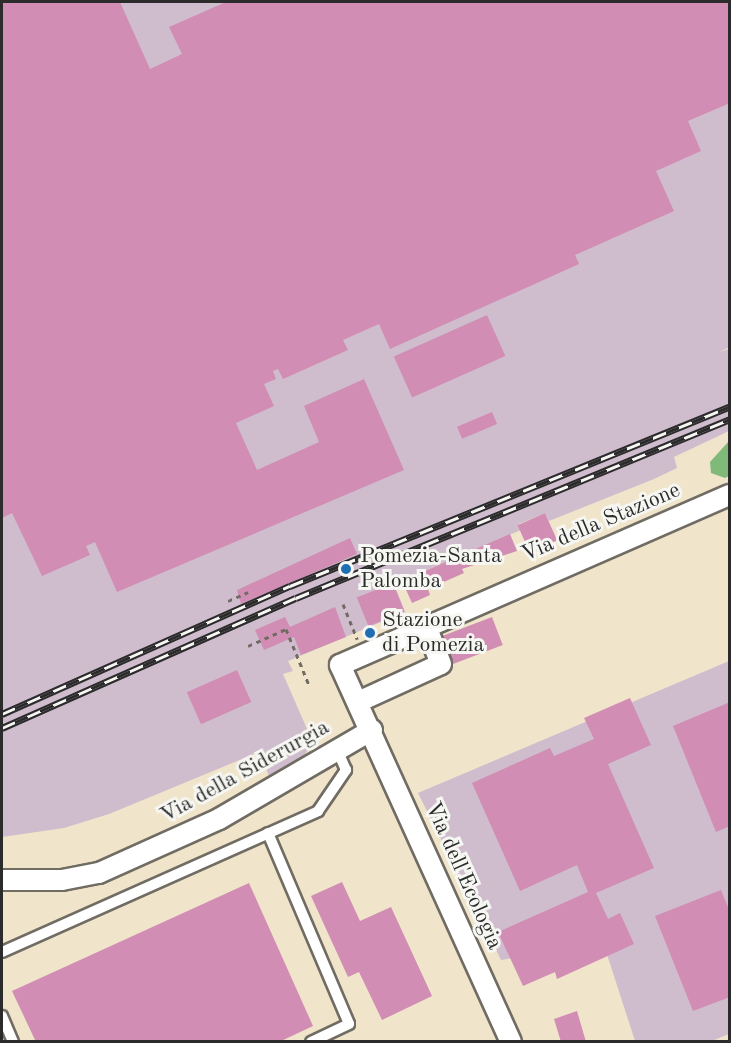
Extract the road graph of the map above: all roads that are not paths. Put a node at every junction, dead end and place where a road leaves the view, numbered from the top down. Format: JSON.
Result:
{"nodes":[{"id":1,"x":729,"y":495,"type":"edge"},
{"id":2,"x":426,"y":626,"type":"junction"},
{"id":3,"x":358,"y":702,"type":"junction"},
{"id":4,"x":372,"y":730,"type":"junction"},
{"id":5,"x":338,"y":750,"type":"junction"},
{"id":6,"x":268,"y":833,"type":"junction"},
{"id":7,"x":2,"y":880,"type":"edge"},
{"id":8,"x":2,"y":952,"type":"edge"},
{"id":9,"x":2,"y":1016,"type":"edge"},
{"id":10,"x":13,"y":1041,"type":"edge"},
{"id":11,"x":311,"y":1041,"type":"edge"},
{"id":12,"x":511,"y":1041,"type":"edge"}],
"edges":[{"from":1,"to":2,"type":"street","name":"Via della Stazione"},
{"from":2,"to":3,"type":"street"},
{"from":2,"to":3,"type":"street","name":"Via della Stazione"},
{"from":3,"to":4,"type":"street"},
{"from":4,"to":5,"type":"street","name":"Via della Siderurgia"},
{"from":4,"to":12,"type":"street","name":"Via dell'Ecologia"},
{"from":5,"to":6,"type":"lane"},
{"from":5,"to":7,"type":"street","name":"Via della Siderurgia"},
{"from":6,"to":8,"type":"lane"},
{"from":6,"to":11,"type":"lane"},
{"from":9,"to":10,"type":"lane"}]}
